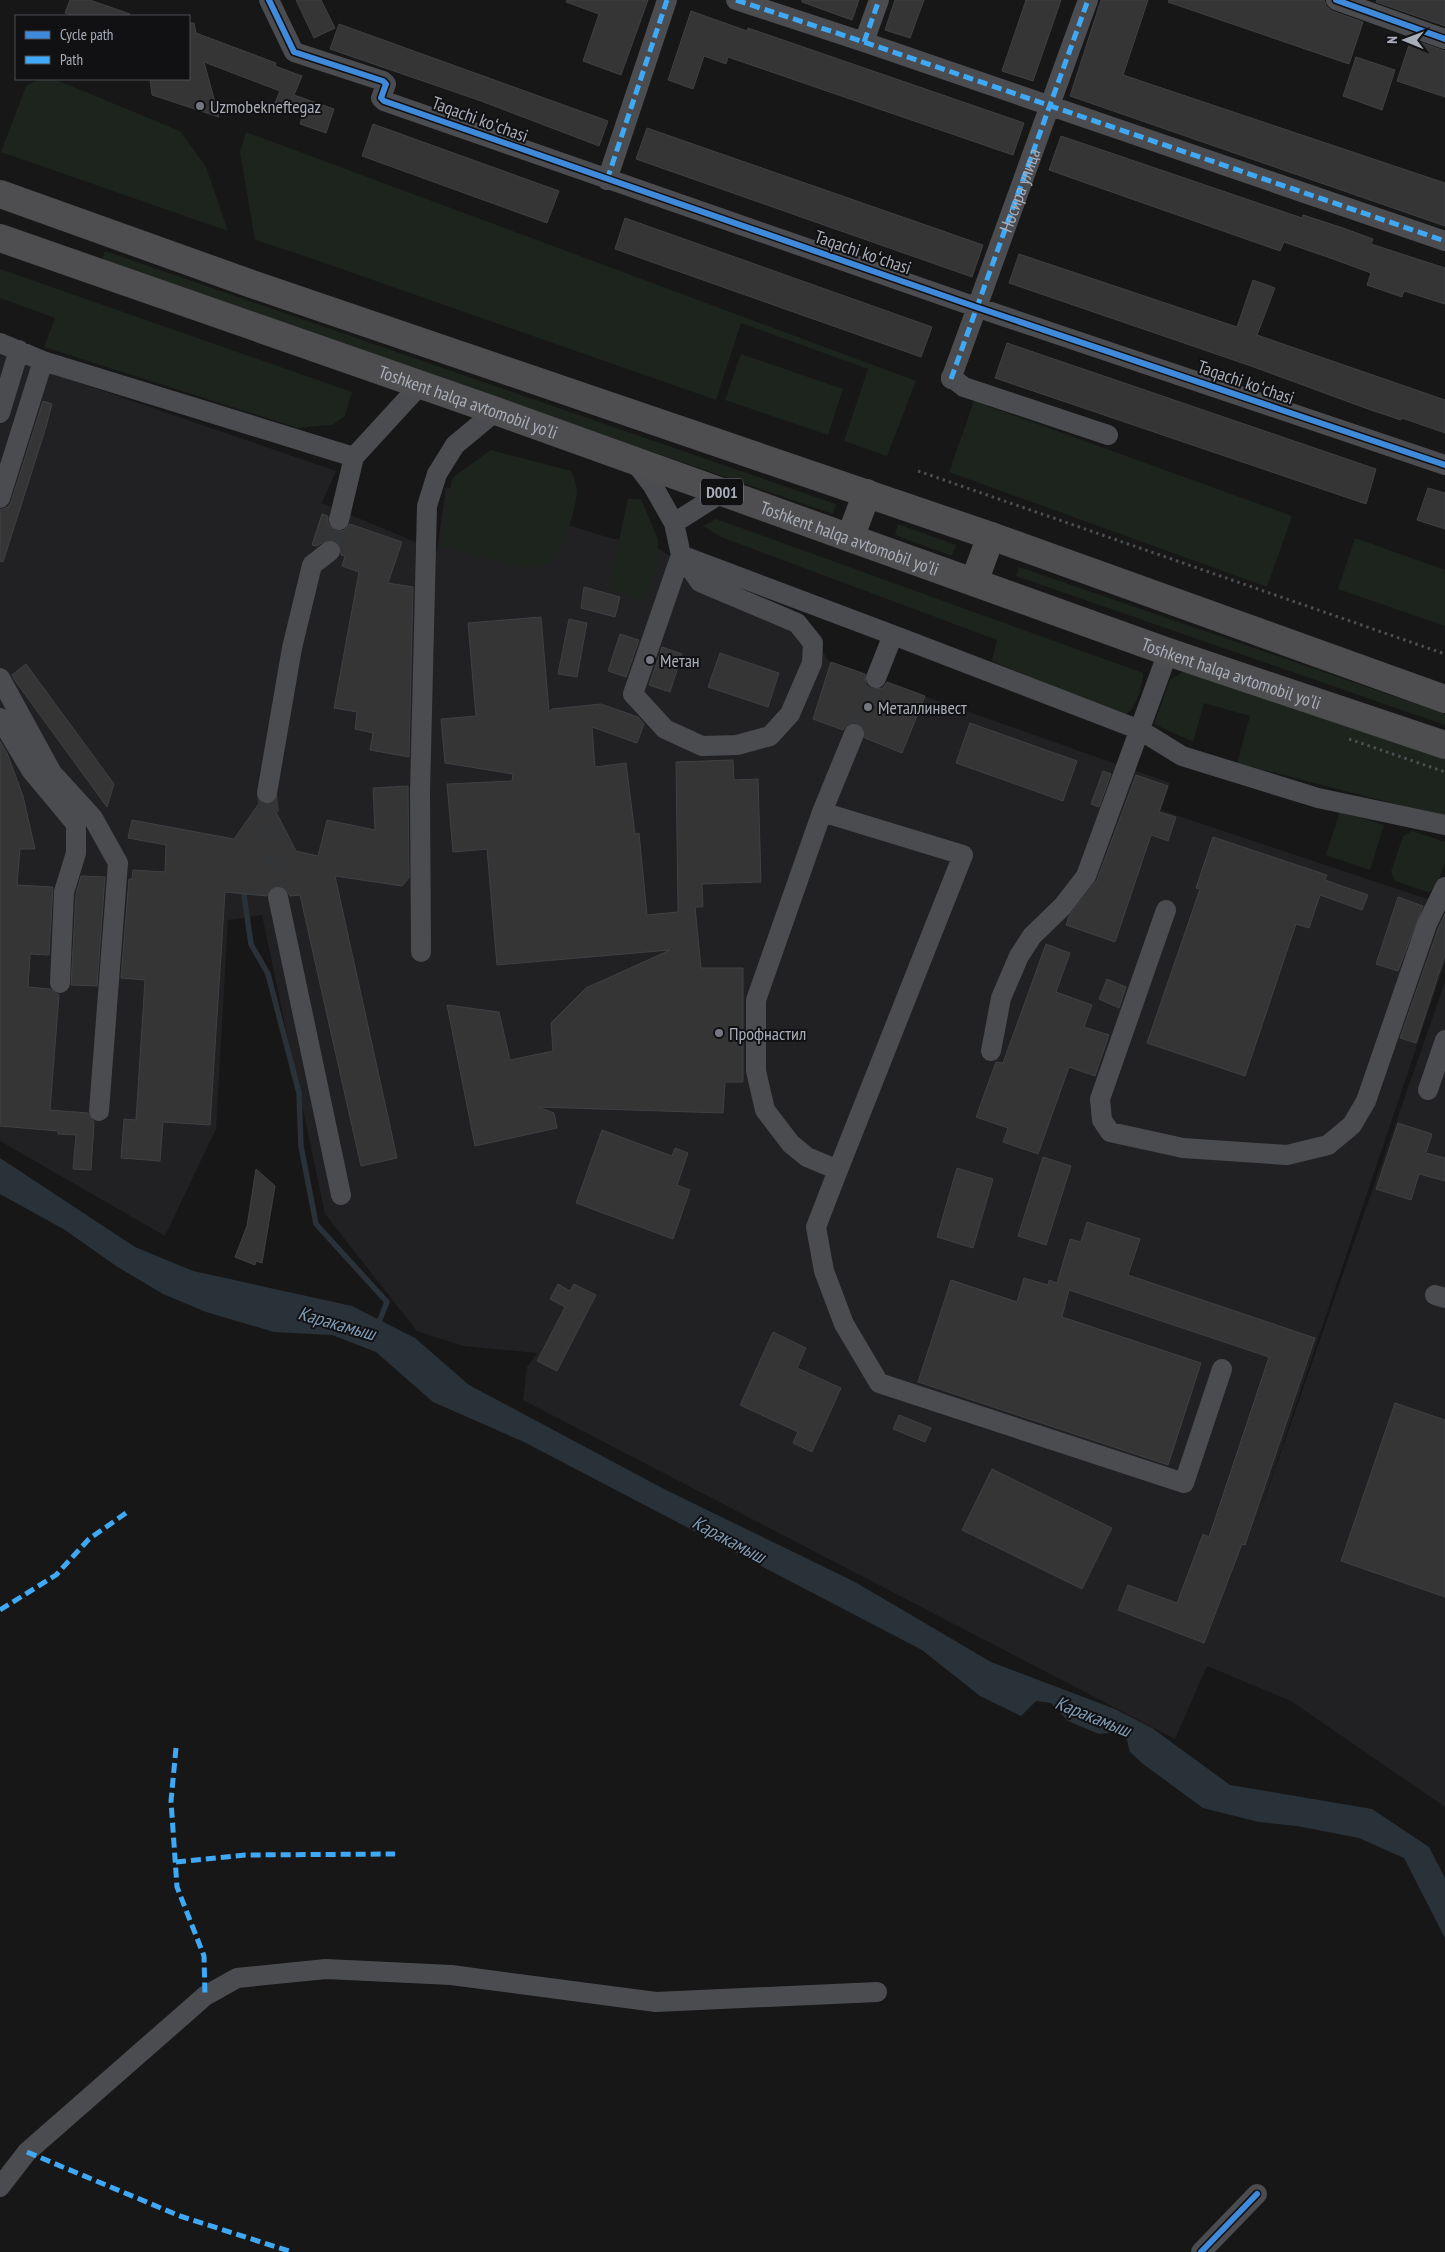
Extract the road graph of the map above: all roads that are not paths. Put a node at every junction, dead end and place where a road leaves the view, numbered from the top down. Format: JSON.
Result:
{"nodes":[{"id":1,"x":269,"y":0,"type":"edge"},
{"id":2,"x":667,"y":0,"type":"edge"},
{"id":3,"x":736,"y":0,"type":"edge"},
{"id":4,"x":879,"y":0,"type":"edge"},
{"id":5,"x":1088,"y":0,"type":"edge"},
{"id":6,"x":1336,"y":0,"type":"edge"},
{"id":7,"x":1445,"y":39,"type":"edge"},
{"id":8,"x":864,"y":42,"type":"junction"},
{"id":9,"x":1050,"y":105,"type":"junction"},
{"id":10,"x":607,"y":180,"type":"junction"},
{"id":11,"x":0,"y":194,"type":"edge"},
{"id":12,"x":61,"y":216,"type":"junction"},
{"id":13,"x":0,"y":238,"type":"edge"},
{"id":14,"x":1445,"y":240,"type":"edge"},
{"id":15,"x":47,"y":255,"type":"junction"},
{"id":16,"x":976,"y":307,"type":"junction"},
{"id":17,"x":0,"y":343,"type":"edge"},
{"id":18,"x":19,"y":350,"type":"junction"},
{"id":19,"x":43,"y":361,"type":"junction"},
{"id":20,"x":421,"y":384,"type":"junction"},
{"id":21,"x":496,"y":411,"type":"junction"},
{"id":22,"x":0,"y":414,"type":"edge"},
{"id":23,"x":1108,"y":435,"type":"dead end"},
{"id":24,"x":354,"y":457,"type":"junction"},
{"id":25,"x":633,"y":460,"type":"junction"},
{"id":26,"x":1445,"y":465,"type":"edge"},
{"id":27,"x":723,"y":492,"type":"junction"},
{"id":28,"x":867,"y":493,"type":"junction"},
{"id":29,"x":0,"y":498,"type":"edge"},
{"id":30,"x":339,"y":520,"type":"tunnel mouth"},
{"id":31,"x":674,"y":523,"type":"junction"},
{"id":32,"x":991,"y":536,"type":"junction"},
{"id":33,"x":850,"y":538,"type":"junction"},
{"id":34,"x":330,"y":551,"type":"tunnel mouth"},
{"id":35,"x":681,"y":555,"type":"junction"},
{"id":36,"x":974,"y":582,"type":"junction"},
{"id":37,"x":893,"y":634,"type":"junction"},
{"id":38,"x":1168,"y":652,"type":"junction"},
{"id":39,"x":0,"y":678,"type":"edge"},
{"id":40,"x":876,"y":678,"type":"tunnel mouth"},
{"id":41,"x":1445,"y":699,"type":"edge"},
{"id":42,"x":0,"y":718,"type":"edge"},
{"id":43,"x":1140,"y":730,"type":"junction"},
{"id":44,"x":854,"y":734,"type":"tunnel mouth"},
{"id":45,"x":1445,"y":745,"type":"edge"},
{"id":46,"x":267,"y":793,"type":"tunnel mouth"},
{"id":47,"x":822,"y":812,"type":"junction"},
{"id":48,"x":1445,"y":825,"type":"edge"},
{"id":49,"x":1445,"y":887,"type":"edge"},
{"id":50,"x":278,"y":897,"type":"tunnel mouth"},
{"id":51,"x":1166,"y":910,"type":"dead end"},
{"id":52,"x":421,"y":952,"type":"dead end"},
{"id":53,"x":60,"y":983,"type":"dead end"},
{"id":54,"x":1445,"y":1040,"type":"edge"},
{"id":55,"x":992,"y":1051,"type":"dead end"},
{"id":56,"x":1428,"y":1090,"type":"dead end"},
{"id":57,"x":99,"y":1111,"type":"dead end"},
{"id":58,"x":838,"y":1170,"type":"junction"},
{"id":59,"x":340,"y":1195,"type":"dead end"},
{"id":60,"x":1222,"y":1369,"type":"dead end"},
{"id":61,"x":877,"y":1992,"type":"dead end"},
{"id":62,"x":0,"y":2187,"type":"edge"},
{"id":63,"x":1257,"y":2194,"type":"dead end"},
{"id":64,"x":1202,"y":2252,"type":"edge"}],
"edges":[{"from":1,"to":10,"type":"street","name":"Taqachi koʻchasi"},
{"from":2,"to":10,"type":"street"},
{"from":3,"to":8,"type":"street"},
{"from":4,"to":8,"type":"street"},
{"from":5,"to":9,"type":"street","name":"Носира улица"},
{"from":6,"to":7,"type":"street"},
{"from":8,"to":9,"type":"street"},
{"from":9,"to":14,"type":"street"},
{"from":9,"to":16,"type":"street","name":"Носира улица"},
{"from":10,"to":16,"type":"street","name":"Taqachi koʻchasi"},
{"from":11,"to":12,"type":"highway","number":"D001"},
{"from":12,"to":15,"type":"highway"},
{"from":12,"to":28,"type":"highway","number":"D001"},
{"from":13,"to":15,"type":"highway","name":"Toshkent halqa avtomobil yo'li","number":"D001"},
{"from":15,"to":20,"type":"highway","name":"Toshkent halqa avtomobil yo'li","number":"D001"},
{"from":16,"to":23,"type":"street","name":"Носира улица"},
{"from":16,"to":26,"type":"street","name":"Taqachi koʻchasi"},
{"from":17,"to":18,"type":"street"},
{"from":18,"to":19,"type":"street"},
{"from":18,"to":22,"type":"street"},
{"from":19,"to":24,"type":"street"},
{"from":19,"to":29,"type":"street"},
{"from":20,"to":21,"type":"highway","name":"Toshkent halqa avtomobil yo'li","number":"D001"},
{"from":20,"to":24,"type":"street"},
{"from":21,"to":25,"type":"highway","name":"Toshkent halqa avtomobil yo'li","number":"D001"},
{"from":21,"to":52,"type":"street"},
{"from":24,"to":30,"type":"street"},
{"from":25,"to":27,"type":"highway","name":"Toshkent halqa avtomobil yo'li","number":"D001"},
{"from":25,"to":31,"type":"street"},
{"from":27,"to":31,"type":"street"},
{"from":27,"to":33,"type":"highway","name":"Toshkent halqa avtomobil yo'li","number":"D001"},
{"from":28,"to":32,"type":"highway","number":"D001"},
{"from":28,"to":33,"type":"highway"},
{"from":31,"to":35,"type":"street"},
{"from":32,"to":36,"type":"highway"},
{"from":32,"to":41,"type":"highway","number":"D001"},
{"from":33,"to":36,"type":"highway","name":"Toshkent halqa avtomobil yo'li","number":"D001"},
{"from":34,"to":46,"type":"street"},
{"from":35,"to":35,"type":"street"},
{"from":35,"to":37,"type":"street"},
{"from":36,"to":38,"type":"highway","name":"Toshkent halqa avtomobil yo'li","number":"D001"},
{"from":37,"to":40,"type":"street"},
{"from":37,"to":43,"type":"street"},
{"from":38,"to":43,"type":"street"},
{"from":38,"to":45,"type":"highway","name":"Toshkent halqa avtomobil yo'li","number":"D001"},
{"from":39,"to":57,"type":"street"},
{"from":42,"to":53,"type":"street"},
{"from":43,"to":48,"type":"street"},
{"from":43,"to":55,"type":"street"},
{"from":44,"to":47,"type":"street"},
{"from":47,"to":58,"type":"street"},
{"from":47,"to":58,"type":"street"},
{"from":49,"to":51,"type":"street"},
{"from":50,"to":59,"type":"street"},
{"from":54,"to":56,"type":"street"},
{"from":58,"to":60,"type":"street"},
{"from":61,"to":62,"type":"street"},
{"from":63,"to":64,"type":"street"}]}
